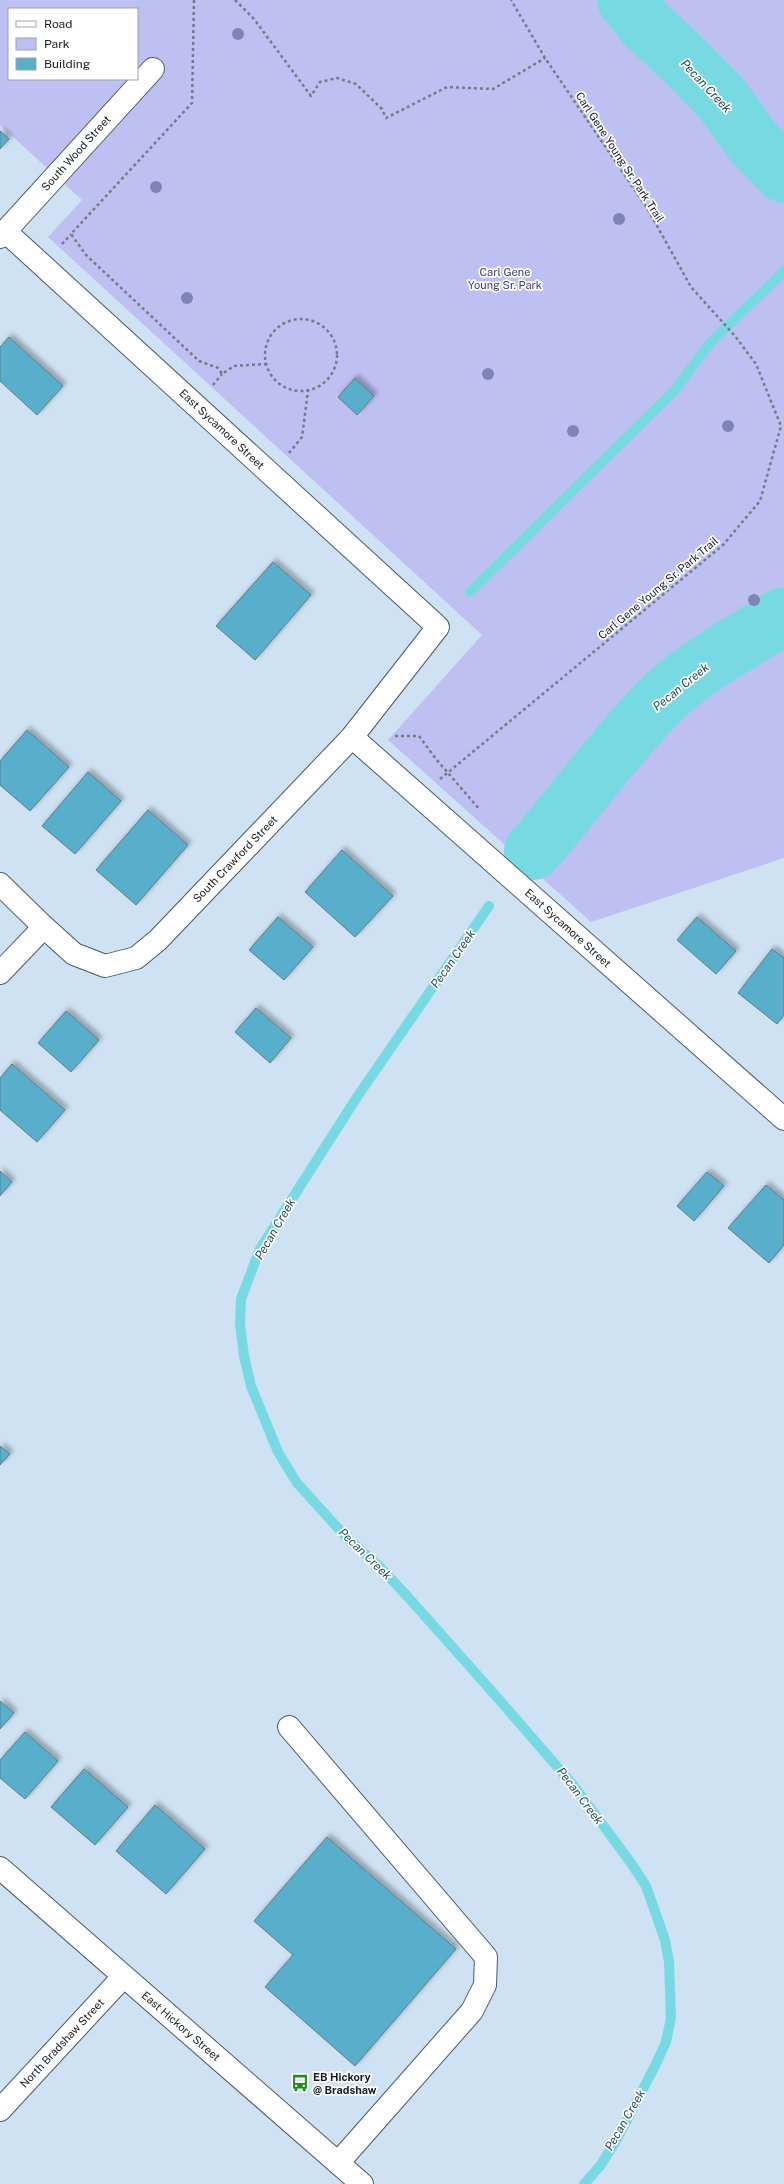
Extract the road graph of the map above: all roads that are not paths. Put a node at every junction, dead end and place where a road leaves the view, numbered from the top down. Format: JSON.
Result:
{"nodes":[{"id":1,"x":153,"y":69,"type":"dead end"},
{"id":2,"x":3,"y":234,"type":"edge"},
{"id":3,"x":438,"y":627,"type":"joint"},
{"id":4,"x":352,"y":737,"type":"junction"},
{"id":5,"x":0,"y":884,"type":"edge"},
{"id":6,"x":44,"y":927,"type":"junction"},
{"id":7,"x":0,"y":973,"type":"edge"},
{"id":8,"x":784,"y":1119,"type":"edge"},
{"id":9,"x":289,"y":1728,"type":"dead end"},
{"id":10,"x":0,"y":1868,"type":"edge"},
{"id":11,"x":123,"y":1976,"type":"junction"},
{"id":12,"x":0,"y":2110,"type":"edge"},
{"id":13,"x":338,"y":2163,"type":"junction"},
{"id":14,"x":362,"y":2184,"type":"edge"}],
"edges":[{"from":1,"to":2,"type":"street","name":"South Wood Street"},
{"from":2,"to":3,"type":"street","name":"East Sycamore Street"},
{"from":3,"to":4,"type":"street","name":"South Crawford Street"},
{"from":4,"to":6,"type":"street","name":"South Crawford Street"},
{"from":4,"to":8,"type":"street","name":"East Sycamore Street"},
{"from":5,"to":6,"type":"street","name":"South Crawford Street"},
{"from":6,"to":7,"type":"street"},
{"from":9,"to":13,"type":"street"},
{"from":10,"to":11,"type":"street","name":"East Hickory Street"},
{"from":11,"to":12,"type":"street","name":"North Bradshaw Street"},
{"from":11,"to":13,"type":"street","name":"East Hickory Street"},
{"from":13,"to":14,"type":"street","name":"East Hickory Street"}]}
